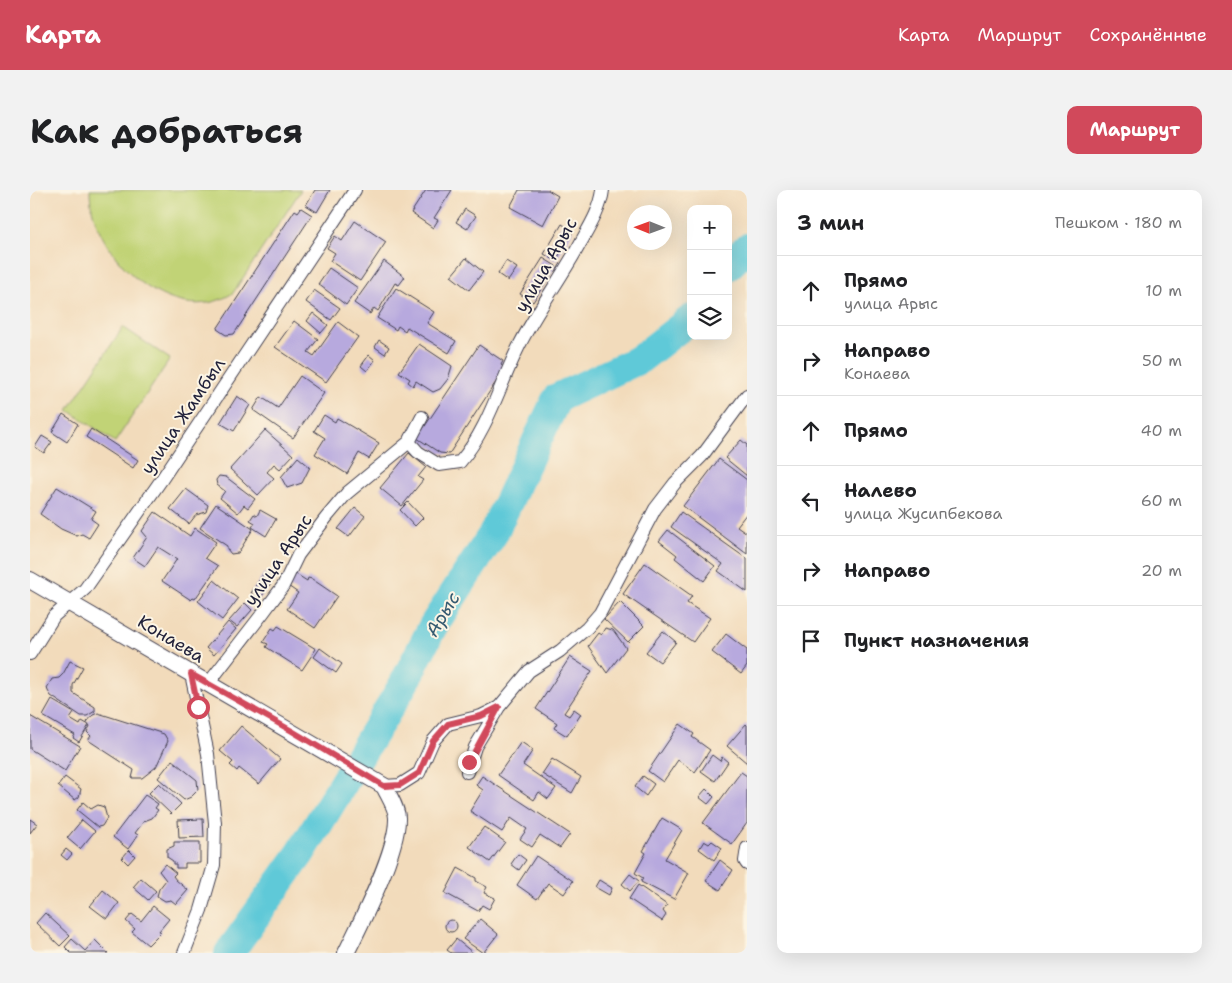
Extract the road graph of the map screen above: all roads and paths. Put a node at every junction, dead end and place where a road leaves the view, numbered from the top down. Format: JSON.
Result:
{"nodes":[{"id":1,"x":355,"y":190,"type":"edge"},
{"id":2,"x":603,"y":190,"type":"edge"},
{"id":3,"x":747,"y":395,"type":"edge"},
{"id":4,"x":422,"y":417,"type":"dead end"},
{"id":5,"x":409,"y":442,"type":"junction"},
{"id":6,"x":30,"y":580,"type":"edge"},
{"id":7,"x":71,"y":602,"type":"junction"},
{"id":8,"x":30,"y":654,"type":"edge"},
{"id":9,"x":191,"y":674,"type":"junction"},
{"id":10,"x":208,"y":684,"type":"junction"},
{"id":11,"x":499,"y":707,"type":"junction"},
{"id":12,"x":467,"y":772,"type":"dead end"},
{"id":13,"x":384,"y":786,"type":"junction"},
{"id":14,"x":747,"y":848,"type":"edge"},
{"id":15,"x":747,"y":864,"type":"edge"},
{"id":16,"x":184,"y":953,"type":"edge"},
{"id":17,"x":346,"y":953,"type":"edge"}],
"edges":[{"from":1,"to":7,"type":"street","name":"улица Жамбыл"},
{"from":2,"to":5,"type":"street","name":"улица Арыс"},
{"from":3,"to":11,"type":"street"},
{"from":4,"to":5,"type":"street","name":"улица Арыс"},
{"from":5,"to":10,"type":"street","name":"улица Арыс"},
{"from":6,"to":7,"type":"street","name":"Конаева"},
{"from":7,"to":8,"type":"street","name":"улица Жамбыл"},
{"from":7,"to":9,"type":"street","name":"Конаева"},
{"from":9,"to":10,"type":"street","name":"Конаева"},
{"from":9,"to":16,"type":"street"},
{"from":10,"to":13,"type":"street","name":"Конаева"},
{"from":11,"to":12,"type":"street"},
{"from":11,"to":13,"type":"street"},
{"from":13,"to":17,"type":"street"},
{"from":14,"to":15,"type":"street"}]}
